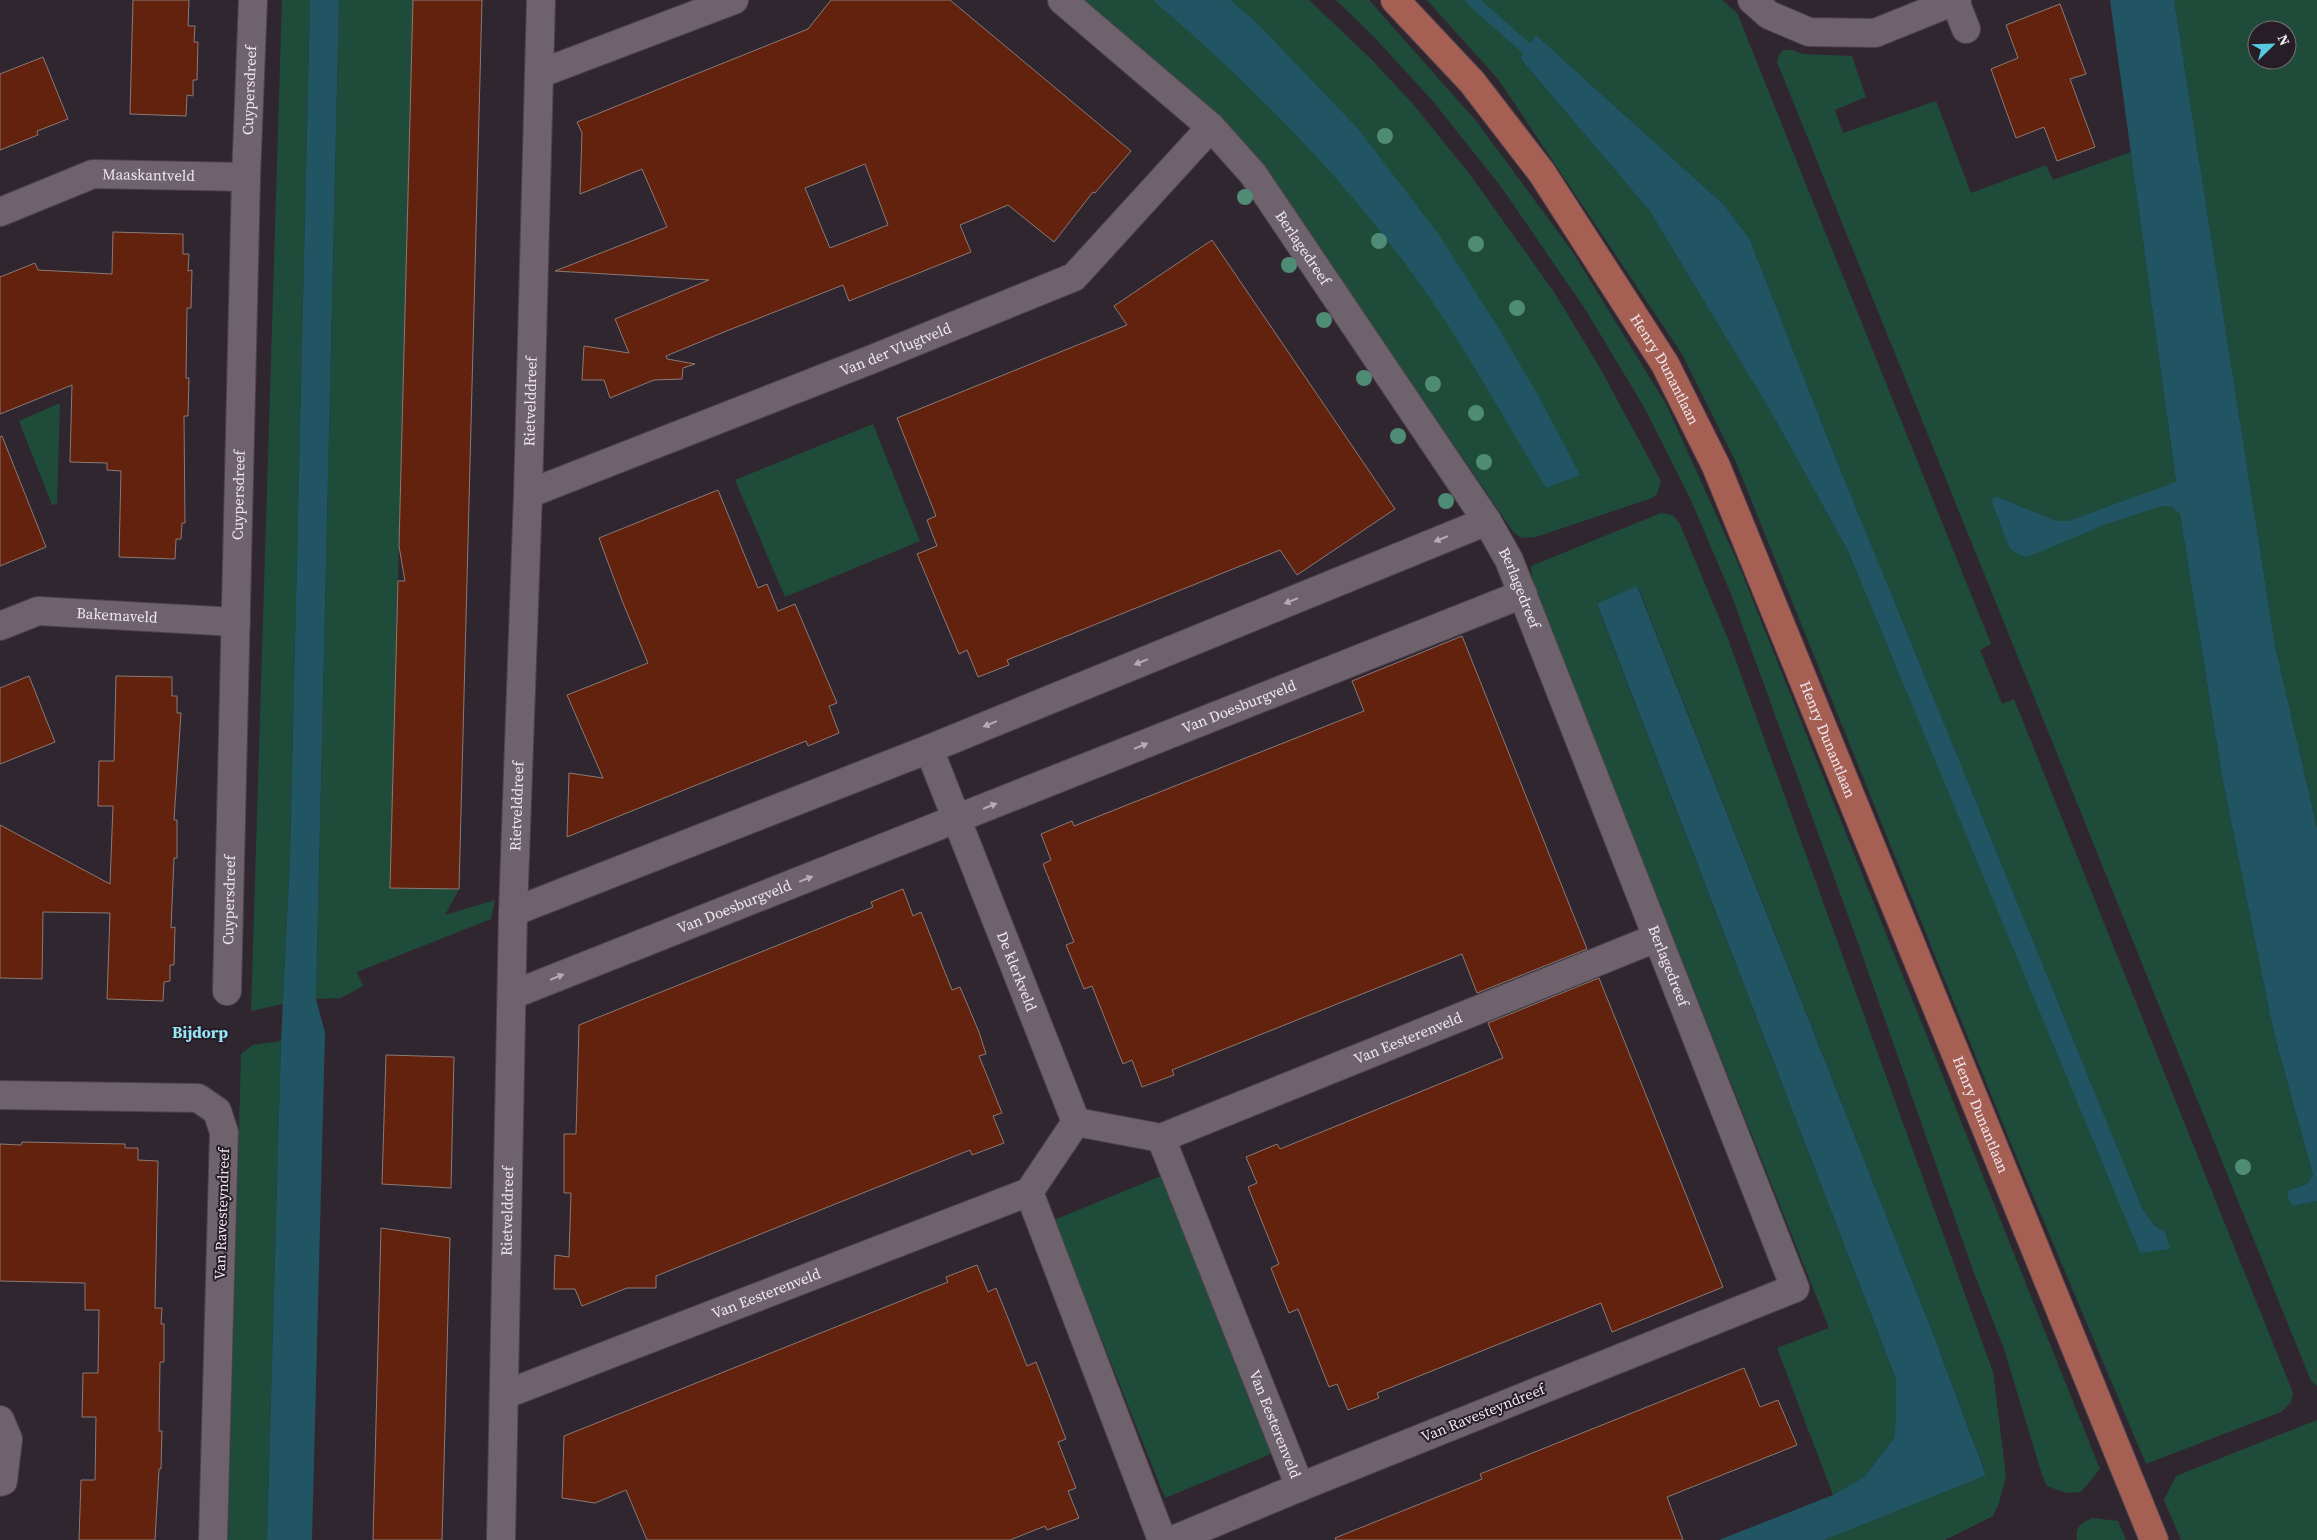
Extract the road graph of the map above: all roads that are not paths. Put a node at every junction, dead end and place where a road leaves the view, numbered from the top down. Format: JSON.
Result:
{"nodes":[{"id":1,"x":253,"y":0,"type":"edge"},
{"id":2,"x":541,"y":0,"type":"edge"},
{"id":3,"x":734,"y":0,"type":"edge"},
{"id":4,"x":1062,"y":0,"type":"edge"},
{"id":5,"x":1395,"y":0,"type":"edge"},
{"id":6,"x":1752,"y":0,"type":"edge"},
{"id":7,"x":1944,"y":2,"type":"edge"},
{"id":8,"x":1966,"y":29,"type":"dead end"},
{"id":9,"x":539,"y":74,"type":"junction"},
{"id":10,"x":1211,"y":127,"type":"junction"},
{"id":11,"x":246,"y":177,"type":"junction"},
{"id":12,"x":0,"y":212,"type":"edge"},
{"id":13,"x":528,"y":494,"type":"junction"},
{"id":14,"x":1486,"y":521,"type":"junction"},
{"id":15,"x":1522,"y":594,"type":"junction"},
{"id":16,"x":236,"y":622,"type":"junction"},
{"id":17,"x":0,"y":626,"type":"edge"},
{"id":18,"x":929,"y":749,"type":"junction"},
{"id":19,"x":957,"y":819,"type":"junction"},
{"id":20,"x":513,"y":912,"type":"junction"},
{"id":21,"x":1656,"y":938,"type":"junction"},
{"id":22,"x":227,"y":990,"type":"dead end"},
{"id":23,"x":512,"y":995,"type":"junction"},
{"id":24,"x":0,"y":1095,"type":"edge"},
{"id":25,"x":1076,"y":1122,"type":"junction"},
{"id":26,"x":1161,"y":1138,"type":"junction"},
{"id":27,"x":1029,"y":1192,"type":"junction"},
{"id":28,"x":1795,"y":1288,"type":"joint"},
{"id":29,"x":504,"y":1395,"type":"junction"},
{"id":30,"x":0,"y":1420,"type":"edge"},
{"id":31,"x":0,"y":1482,"type":"edge"},
{"id":32,"x":1300,"y":1487,"type":"junction"},
{"id":33,"x":213,"y":1540,"type":"edge"},
{"id":34,"x":500,"y":1540,"type":"edge"},
{"id":35,"x":1162,"y":1540,"type":"edge"},
{"id":36,"x":1172,"y":1540,"type":"edge"},
{"id":37,"x":2154,"y":1540,"type":"edge"}],
"edges":[{"from":1,"to":11,"type":"street","name":"Cuypersdreef"},
{"from":2,"to":9,"type":"street","name":"Rietvelddreef"},
{"from":3,"to":9,"type":"street"},
{"from":4,"to":10,"type":"street","name":"Berlagedreef"},
{"from":5,"to":37,"type":"main road","name":"Henry Dunantlaan"},
{"from":6,"to":7,"type":"street"},
{"from":7,"to":8,"type":"street"},
{"from":9,"to":13,"type":"street","name":"Rietvelddreef"},
{"from":10,"to":13,"type":"street","name":"Van der Vlugtveld"},
{"from":10,"to":14,"type":"street","name":"Berlagedreef"},
{"from":11,"to":12,"type":"street","name":"Maaskantveld"},
{"from":11,"to":16,"type":"street","name":"Cuypersdreef"},
{"from":13,"to":20,"type":"street","name":"Rietvelddreef"},
{"from":14,"to":15,"type":"street","name":"Berlagedreef"},
{"from":14,"to":18,"type":"street","one_way":true},
{"from":19,"to":15,"type":"street","name":"Van Doesburgveld","one_way":true},
{"from":15,"to":21,"type":"street","name":"Berlagedreef"},
{"from":16,"to":17,"type":"street","name":"Bakemaveld"},
{"from":16,"to":22,"type":"street","name":"Cuypersdreef"},
{"from":18,"to":19,"type":"street"},
{"from":18,"to":20,"type":"street"},
{"from":23,"to":19,"type":"street","name":"Van Doesburgveld","one_way":true},
{"from":19,"to":25,"type":"street","name":"De klerkveld"},
{"from":20,"to":23,"type":"street","name":"Rietvelddreef"},
{"from":21,"to":26,"type":"street","name":"Van Eesterenveld"},
{"from":21,"to":28,"type":"street","name":"Berlagedreef"},
{"from":23,"to":29,"type":"street","name":"Rietvelddreef"},
{"from":24,"to":33,"type":"street","name":"Van Ravesteyndreef"},
{"from":25,"to":26,"type":"street"},
{"from":25,"to":27,"type":"street"},
{"from":26,"to":32,"type":"street","name":"Van Eesterenveld"},
{"from":27,"to":29,"type":"street","name":"Van Eesterenveld"},
{"from":27,"to":35,"type":"street"},
{"from":28,"to":32,"type":"street","name":"Van Ravesteyndreef"},
{"from":29,"to":34,"type":"street","name":"Rietvelddreef"},
{"from":30,"to":31,"type":"street"},
{"from":32,"to":36,"type":"street","name":"Van Ravesteyndreef"}]}
